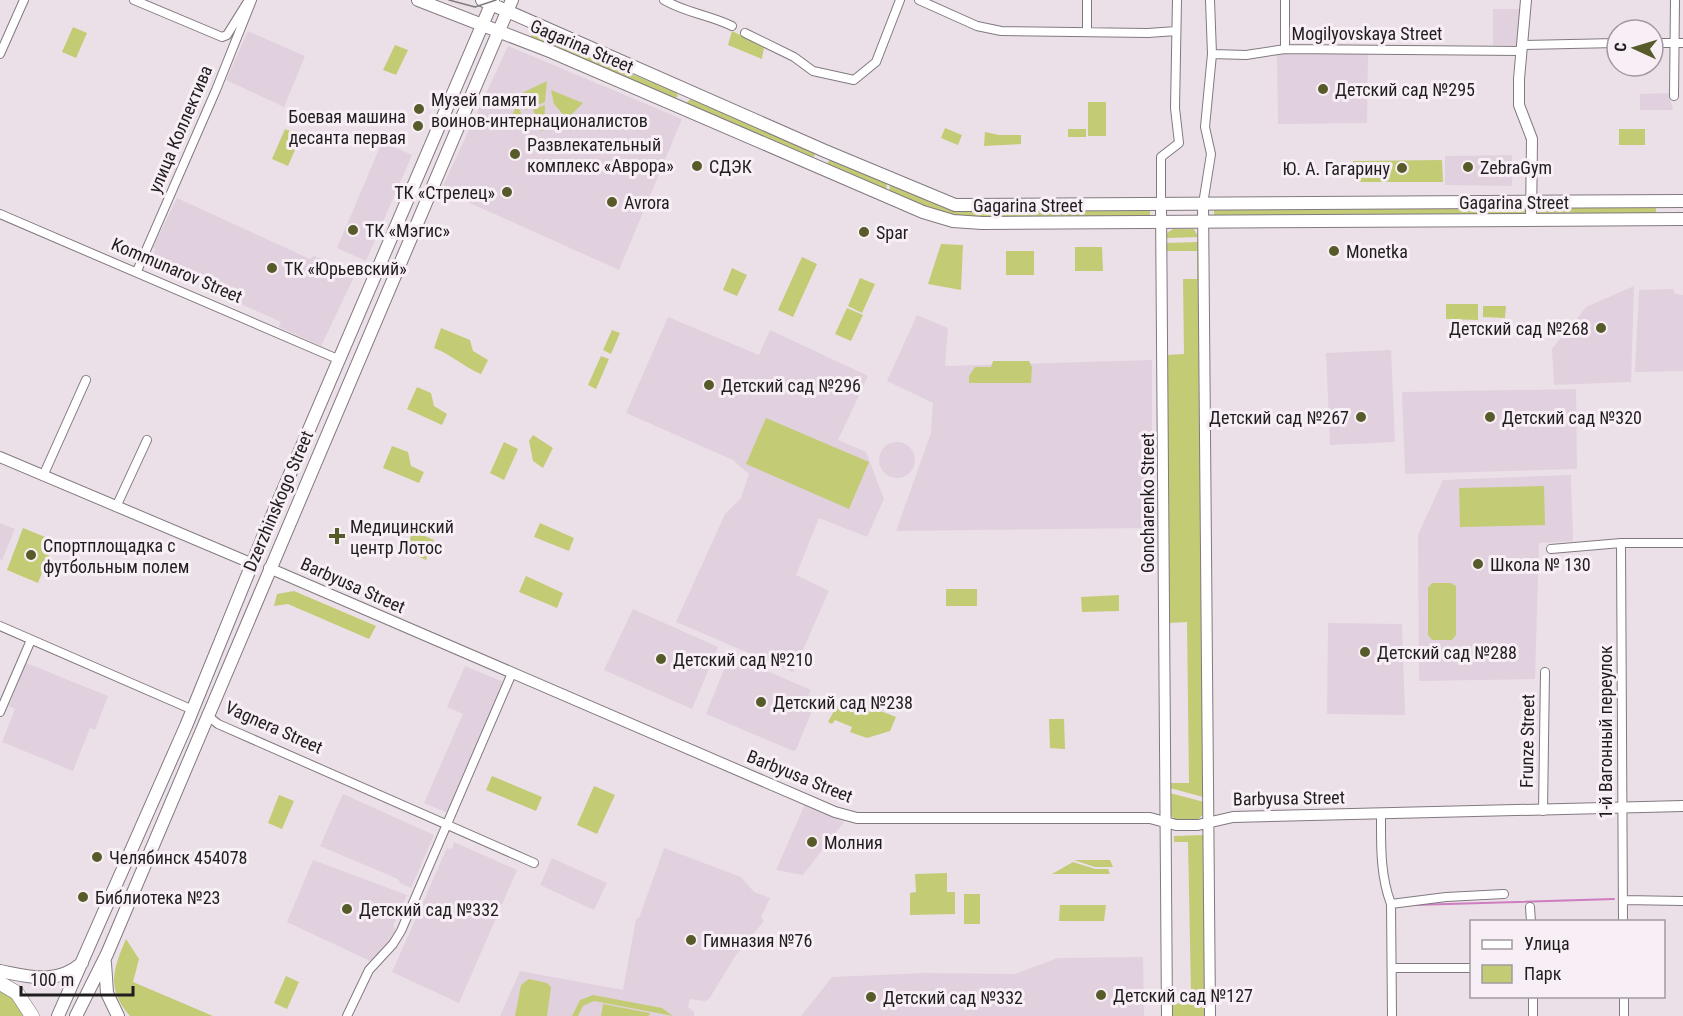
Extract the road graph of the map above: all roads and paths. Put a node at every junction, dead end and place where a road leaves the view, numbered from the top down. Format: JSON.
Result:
{"nodes":[{"id":1,"x":24,"y":0,"type":"edge"},
{"id":2,"x":134,"y":0,"type":"edge"},
{"id":3,"x":251,"y":0,"type":"edge"},
{"id":4,"x":418,"y":0,"type":"edge"},
{"id":5,"x":512,"y":0,"type":"edge"},
{"id":6,"x":664,"y":0,"type":"edge"},
{"id":7,"x":900,"y":0,"type":"edge"},
{"id":8,"x":919,"y":0,"type":"edge"},
{"id":9,"x":1087,"y":0,"type":"edge"},
{"id":10,"x":1177,"y":0,"type":"edge"},
{"id":11,"x":1210,"y":0,"type":"edge"},
{"id":12,"x":1285,"y":0,"type":"edge"},
{"id":13,"x":1526,"y":0,"type":"edge"},
{"id":14,"x":1675,"y":0,"type":"edge"},
{"id":15,"x":489,"y":2,"type":"edge"},
{"id":16,"x":508,"y":12,"type":"junction"},
{"id":17,"x":483,"y":25,"type":"junction"},
{"id":18,"x":732,"y":26,"type":"dead end"},
{"id":19,"x":1176,"y":31,"type":"junction"},
{"id":20,"x":500,"y":32,"type":"junction"},
{"id":21,"x":1087,"y":32,"type":"junction"},
{"id":22,"x":745,"y":33,"type":"dead end"},
{"id":23,"x":1679,"y":43,"type":"edge"},
{"id":24,"x":1605,"y":44,"type":"edge"},
{"id":25,"x":1522,"y":48,"type":"junction"},
{"id":26,"x":1285,"y":49,"type":"junction"},
{"id":27,"x":0,"y":54,"type":"edge"},
{"id":28,"x":1212,"y":54,"type":"junction"},
{"id":29,"x":686,"y":91,"type":"junction"},
{"id":30,"x":1674,"y":96,"type":"dead end"},
{"id":31,"x":679,"y":107,"type":"junction"},
{"id":32,"x":825,"y":151,"type":"junction"},
{"id":33,"x":818,"y":167,"type":"junction"},
{"id":34,"x":1664,"y":201,"type":"junction"},
{"id":35,"x":1683,"y":201,"type":"edge"},
{"id":36,"x":1531,"y":202,"type":"junction"},
{"id":37,"x":1203,"y":204,"type":"junction"},
{"id":38,"x":1161,"y":205,"type":"junction"},
{"id":39,"x":0,"y":214,"type":"edge"},
{"id":40,"x":1664,"y":219,"type":"junction"},
{"id":41,"x":1683,"y":219,"type":"edge"},
{"id":42,"x":1531,"y":220,"type":"junction"},
{"id":43,"x":1162,"y":222,"type":"junction"},
{"id":44,"x":1203,"y":222,"type":"junction"},
{"id":45,"x":137,"y":271,"type":"junction"},
{"id":46,"x":376,"y":275,"type":"junction"},
{"id":47,"x":392,"y":281,"type":"junction"},
{"id":48,"x":340,"y":360,"type":"junction"},
{"id":49,"x":355,"y":367,"type":"junction"},
{"id":50,"x":86,"y":380,"type":"dead end"},
{"id":51,"x":147,"y":440,"type":"dead end"},
{"id":52,"x":0,"y":457,"type":"edge"},
{"id":53,"x":43,"y":476,"type":"junction"},
{"id":54,"x":116,"y":507,"type":"junction"},
{"id":55,"x":1621,"y":543,"type":"junction"},
{"id":56,"x":1683,"y":543,"type":"edge"},
{"id":57,"x":1551,"y":549,"type":"dead end"},
{"id":58,"x":253,"y":564,"type":"junction"},
{"id":59,"x":269,"y":568,"type":"junction"},
{"id":60,"x":0,"y":626,"type":"edge"},
{"id":61,"x":31,"y":640,"type":"junction"},
{"id":62,"x":1545,"y":672,"type":"dead end"},
{"id":63,"x":512,"y":673,"type":"junction"},
{"id":64,"x":193,"y":710,"type":"junction"},
{"id":65,"x":0,"y":712,"type":"edge"},
{"id":66,"x":208,"y":716,"type":"junction"},
{"id":67,"x":1683,"y":806,"type":"edge"},
{"id":68,"x":1622,"y":807,"type":"junction"},
{"id":69,"x":1543,"y":811,"type":"junction"},
{"id":70,"x":1381,"y":814,"type":"junction"},
{"id":71,"x":1166,"y":821,"type":"junction"},
{"id":72,"x":1208,"y":821,"type":"junction"},
{"id":73,"x":448,"y":824,"type":"junction"},
{"id":74,"x":534,"y":862,"type":"dead end"},
{"id":75,"x":1504,"y":894,"type":"dead end"},
{"id":76,"x":1623,"y":900,"type":"junction"},
{"id":77,"x":1683,"y":900,"type":"edge"},
{"id":78,"x":1391,"y":904,"type":"junction"},
{"id":79,"x":1530,"y":907,"type":"dead end"},
{"id":80,"x":1531,"y":920,"type":"edge"},
{"id":81,"x":1623,"y":920,"type":"edge"},
{"id":82,"x":107,"y":954,"type":"junction"},
{"id":83,"x":85,"y":960,"type":"junction"},
{"id":84,"x":1392,"y":968,"type":"junction"},
{"id":85,"x":1470,"y":968,"type":"edge"},
{"id":86,"x":0,"y":971,"type":"edge"},
{"id":87,"x":0,"y":983,"type":"edge"},
{"id":88,"x":1533,"y":998,"type":"edge"},
{"id":89,"x":1624,"y":998,"type":"edge"},
{"id":90,"x":32,"y":1016,"type":"edge"},
{"id":91,"x":58,"y":1016,"type":"edge"},
{"id":92,"x":76,"y":1016,"type":"edge"},
{"id":93,"x":118,"y":1016,"type":"edge"},
{"id":94,"x":347,"y":1016,"type":"edge"},
{"id":95,"x":1167,"y":1016,"type":"edge"},
{"id":96,"x":1210,"y":1016,"type":"edge"},
{"id":97,"x":1392,"y":1016,"type":"edge"},
{"id":98,"x":1533,"y":1016,"type":"edge"},
{"id":99,"x":1624,"y":1016,"type":"edge"}],
"edges":[{"from":1,"to":27,"type":"street"},
{"from":2,"to":3,"type":"street"},
{"from":3,"to":45,"type":"street","name":"улица Коллектива"},
{"from":4,"to":17,"type":"main road","name":"Gagarina Street"},
{"from":5,"to":16,"type":"main road","name":"Dzerzhinskogo Street"},
{"from":6,"to":18,"type":"street"},
{"from":7,"to":22,"type":"street"},
{"from":8,"to":21,"type":"street"},
{"from":9,"to":21,"type":"street"},
{"from":10,"to":19,"type":"street","name":"Goncharenko Street"},
{"from":11,"to":28,"type":"street"},
{"from":12,"to":26,"type":"street"},
{"from":13,"to":25,"type":"street"},
{"from":14,"to":23,"type":"street"},
{"from":15,"to":16,"type":"main road","name":"Gagarina Street"},
{"from":15,"to":17,"type":"main road","name":"Dzerzhinskogo Street"},
{"from":16,"to":20,"type":"main road","name":"Dzerzhinskogo Street"},
{"from":16,"to":29,"type":"main road","name":"Gagarina Street"},
{"from":17,"to":20,"type":"main road","name":"Gagarina Street"},
{"from":17,"to":46,"type":"main road","name":"Dzerzhinskogo Street"},
{"from":19,"to":21,"type":"street"},
{"from":19,"to":38,"type":"street","name":"Goncharenko Street"},
{"from":20,"to":31,"type":"main road","name":"Gagarina Street"},
{"from":20,"to":47,"type":"main road","name":"Dzerzhinskogo Street"},
{"from":23,"to":30,"type":"street"},
{"from":24,"to":25,"type":"street","name":"Mogilyovskaya Street"},
{"from":25,"to":26,"type":"street","name":"Mogilyovskaya Street"},
{"from":25,"to":36,"type":"street"},
{"from":26,"to":28,"type":"street","name":"Mogilyovskaya Street"},
{"from":28,"to":37,"type":"street"},
{"from":29,"to":31,"type":"main road"},
{"from":29,"to":32,"type":"main road","name":"Gagarina Street"},
{"from":31,"to":33,"type":"main road","name":"Gagarina Street"},
{"from":32,"to":33,"type":"main road"},
{"from":32,"to":38,"type":"main road","name":"Gagarina Street"},
{"from":33,"to":43,"type":"main road","name":"Gagarina Street"},
{"from":34,"to":35,"type":"main road","name":"Gagarina Street"},
{"from":34,"to":36,"type":"main road","name":"Gagarina Street"},
{"from":34,"to":40,"type":"main road"},
{"from":36,"to":37,"type":"main road","name":"Gagarina Street"},
{"from":36,"to":42,"type":"street"},
{"from":37,"to":38,"type":"main road","name":"Gagarina Street"},
{"from":37,"to":44,"type":"street"},
{"from":38,"to":43,"type":"street","name":"Goncharenko Street"},
{"from":39,"to":45,"type":"street","name":"Kommunarov Street"},
{"from":40,"to":41,"type":"main road","name":"Gagarina Street"},
{"from":40,"to":42,"type":"main road","name":"Gagarina Street"},
{"from":42,"to":44,"type":"main road","name":"Gagarina Street"},
{"from":43,"to":44,"type":"main road","name":"Gagarina Street"},
{"from":43,"to":71,"type":"street","name":"Goncharenko Street"},
{"from":44,"to":72,"type":"street"},
{"from":45,"to":48,"type":"street","name":"Kommunarov Street"},
{"from":46,"to":47,"type":"main road"},
{"from":46,"to":48,"type":"main road","name":"Dzerzhinskogo Street"},
{"from":47,"to":49,"type":"main road","name":"Dzerzhinskogo Street"},
{"from":48,"to":49,"type":"main road"},
{"from":48,"to":58,"type":"main road","name":"Dzerzhinskogo Street"},
{"from":49,"to":59,"type":"main road","name":"Dzerzhinskogo Street"},
{"from":50,"to":53,"type":"street"},
{"from":51,"to":54,"type":"street"},
{"from":52,"to":53,"type":"street","name":"Barbyusa Street"},
{"from":53,"to":54,"type":"street","name":"Barbyusa Street"},
{"from":54,"to":58,"type":"street","name":"Barbyusa Street"},
{"from":55,"to":56,"type":"street"},
{"from":55,"to":57,"type":"street"},
{"from":55,"to":68,"type":"street","name":"1-й Вагонный переулок"},
{"from":58,"to":59,"type":"main road","name":"Barbyusa Street"},
{"from":58,"to":64,"type":"main road","name":"Dzerzhinskogo Street"},
{"from":59,"to":63,"type":"street","name":"Barbyusa Street"},
{"from":59,"to":66,"type":"main road","name":"Dzerzhinskogo Street"},
{"from":60,"to":61,"type":"street","name":"Vagnera Street"},
{"from":61,"to":64,"type":"street","name":"Vagnera Street"},
{"from":61,"to":65,"type":"street"},
{"from":62,"to":69,"type":"street","name":"Frunze Street"},
{"from":63,"to":71,"type":"street","name":"Barbyusa Street"},
{"from":63,"to":73,"type":"street"},
{"from":64,"to":66,"type":"main road","name":"Vagnera Street"},
{"from":64,"to":83,"type":"main road","name":"Dzerzhinskogo Street"},
{"from":66,"to":73,"type":"street","name":"Vagnera Street"},
{"from":66,"to":82,"type":"main road","name":"Dzerzhinskogo Street"},
{"from":67,"to":68,"type":"street","name":"Barbyusa Street"},
{"from":68,"to":69,"type":"street","name":"Barbyusa Street"},
{"from":68,"to":76,"type":"street","name":"1-й Вагонный переулок"},
{"from":69,"to":70,"type":"street","name":"Barbyusa Street"},
{"from":70,"to":72,"type":"street","name":"Barbyusa Street"},
{"from":70,"to":78,"type":"street"},
{"from":71,"to":72,"type":"street","name":"Barbyusa Street"},
{"from":71,"to":95,"type":"street","name":"Goncharenko Street"},
{"from":72,"to":96,"type":"street"},
{"from":73,"to":74,"type":"street","name":"Vagnera Street"},
{"from":73,"to":94,"type":"street"},
{"from":75,"to":78,"type":"street"},
{"from":76,"to":77,"type":"street"},
{"from":76,"to":81,"type":"street","name":"1-й Вагонный переулок"},
{"from":78,"to":84,"type":"street"},
{"from":79,"to":80,"type":"street"},
{"from":82,"to":92,"type":"main road","name":"Dzerzhinskogo Street"},
{"from":82,"to":93,"type":"main road"},
{"from":83,"to":86,"type":"main road"},
{"from":83,"to":91,"type":"main road","name":"Dzerzhinskogo Street"},
{"from":84,"to":85,"type":"street"},
{"from":84,"to":97,"type":"street"},
{"from":87,"to":90,"type":"main road"},
{"from":88,"to":98,"type":"street"},
{"from":89,"to":99,"type":"street"}]}
